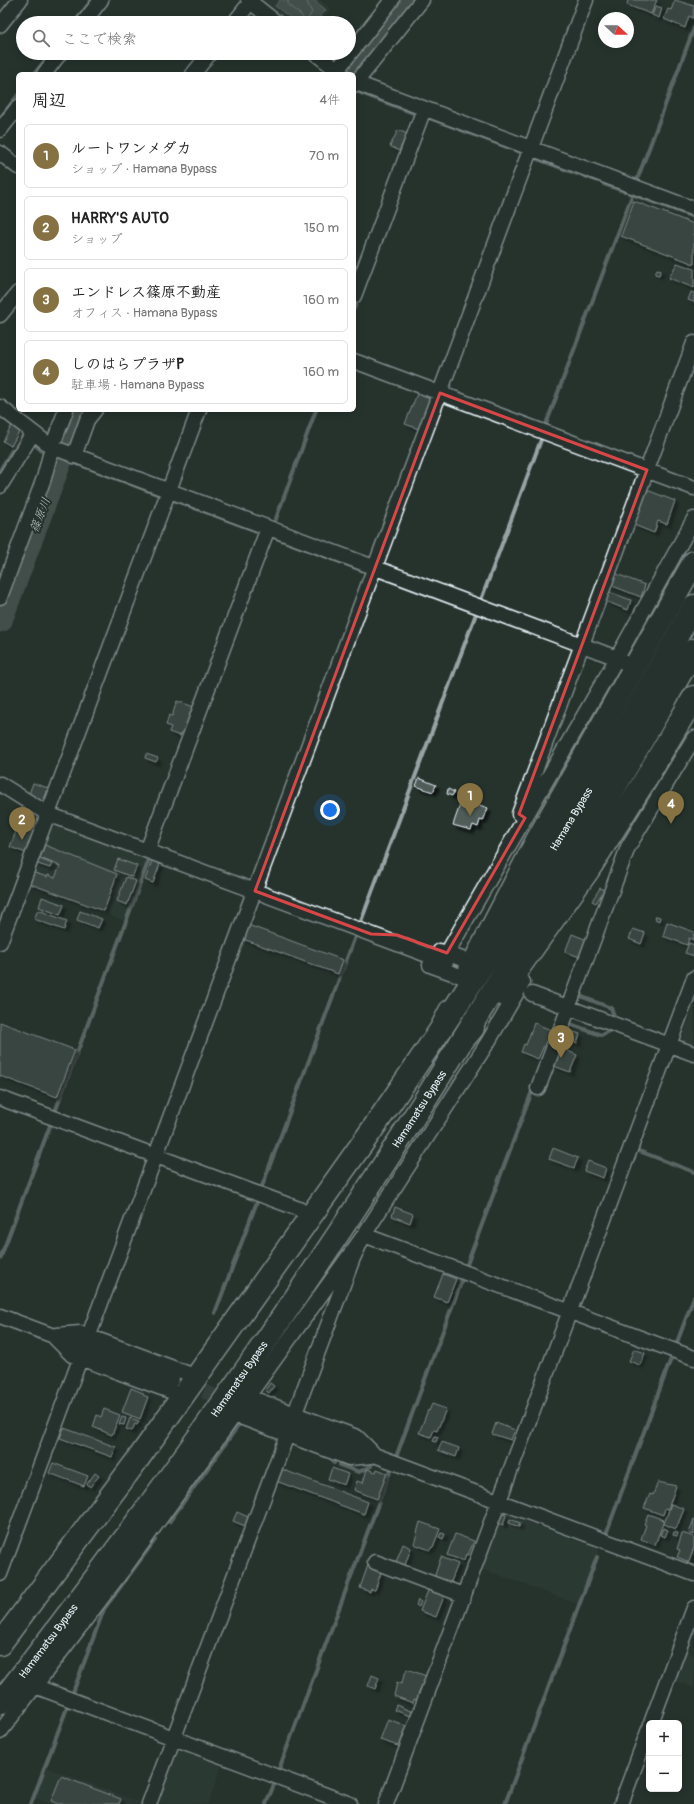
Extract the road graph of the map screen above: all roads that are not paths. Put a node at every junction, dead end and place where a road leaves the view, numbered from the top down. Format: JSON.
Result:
{"nodes":[{"id":1,"x":20,"y":0,"type":"edge"},
{"id":2,"x":101,"y":0,"type":"edge"},
{"id":3,"x":392,"y":0,"type":"edge"},
{"id":4,"x":422,"y":0,"type":"edge"},
{"id":5,"x":586,"y":0,"type":"edge"},
{"id":6,"x":250,"y":1,"type":"edge"},
{"id":7,"x":88,"y":16,"type":"edge"},
{"id":8,"x":239,"y":16,"type":"edge"},
{"id":9,"x":268,"y":16,"type":"edge"},
{"id":10,"x":0,"y":25,"type":"edge"},
{"id":11,"x":356,"y":49,"type":"edge"},
{"id":12,"x":55,"y":60,"type":"edge"},
{"id":13,"x":204,"y":60,"type":"edge"},
{"id":14,"x":323,"y":60,"type":"edge"},
{"id":15,"x":348,"y":60,"type":"edge"},
{"id":16,"x":46,"y":72,"type":"edge"},
{"id":17,"x":195,"y":72,"type":"edge"},
{"id":18,"x":337,"y":72,"type":"edge"},
{"id":19,"x":339,"y":72,"type":"edge"},
{"id":20,"x":356,"y":83,"type":"edge"},
{"id":21,"x":356,"y":84,"type":"edge"},
{"id":22,"x":424,"y":108,"type":"junction"},
{"id":23,"x":16,"y":110,"type":"edge"},
{"id":24,"x":0,"y":130,"type":"edge"},
{"id":25,"x":531,"y":148,"type":"junction"},
{"id":26,"x":0,"y":153,"type":"edge"},
{"id":27,"x":16,"y":165,"type":"edge"},
{"id":28,"x":694,"y":209,"type":"edge"},
{"id":29,"x":356,"y":291,"type":"edge"},
{"id":30,"x":16,"y":295,"type":"edge"},
{"id":31,"x":0,"y":315,"type":"edge"},
{"id":32,"x":694,"y":343,"type":"edge"},
{"id":33,"x":356,"y":362,"type":"edge"},
{"id":34,"x":440,"y":393,"type":"junction"},
{"id":35,"x":0,"y":407,"type":"edge"},
{"id":36,"x":65,"y":412,"type":"edge"},
{"id":37,"x":93,"y":412,"type":"edge"},
{"id":38,"x":198,"y":412,"type":"edge"},
{"id":39,"x":33,"y":432,"type":"junction"},
{"id":40,"x":54,"y":448,"type":"junction"},
{"id":41,"x":72,"y":455,"type":"junction"},
{"id":42,"x":647,"y":470,"type":"junction"},
{"id":43,"x":0,"y":486,"type":"edge"},
{"id":44,"x":694,"y":488,"type":"edge"},
{"id":45,"x":168,"y":491,"type":"junction"},
{"id":46,"x":694,"y":519,"type":"edge"},
{"id":47,"x":268,"y":528,"type":"junction"},
{"id":48,"x":694,"y":562,"type":"edge"},
{"id":49,"x":375,"y":568,"type":"junction"},
{"id":50,"x":0,"y":597,"type":"edge"},
{"id":51,"x":694,"y":606,"type":"edge"},
{"id":52,"x":582,"y":645,"type":"junction"},
{"id":53,"x":694,"y":650,"type":"edge"},
{"id":54,"x":626,"y":663,"type":"junction"},
{"id":55,"x":694,"y":697,"type":"edge"},
{"id":56,"x":694,"y":738,"type":"edge"},
{"id":57,"x":0,"y":784,"type":"edge"},
{"id":58,"x":48,"y":814,"type":"junction"},
{"id":59,"x":525,"y":818,"type":"junction"},
{"id":60,"x":147,"y":851,"type":"junction"},
{"id":61,"x":255,"y":891,"type":"junction"},
{"id":62,"x":371,"y":934,"type":"junction"},
{"id":63,"x":0,"y":942,"type":"edge"},
{"id":64,"x":447,"y":958,"type":"junction"},
{"id":65,"x":470,"y":971,"type":"junction"},
{"id":66,"x":694,"y":978,"type":"edge"},
{"id":67,"x":513,"y":987,"type":"junction"},
{"id":68,"x":532,"y":994,"type":"dead end"},
{"id":69,"x":571,"y":1000,"type":"junction"},
{"id":70,"x":566,"y":1015,"type":"junction"},
{"id":71,"x":612,"y":1024,"type":"junction"},
{"id":72,"x":441,"y":1029,"type":"junction"},
{"id":73,"x":461,"y":1042,"type":"junction"},
{"id":74,"x":669,"y":1045,"type":"junction"},
{"id":75,"x":694,"y":1054,"type":"edge"},
{"id":76,"x":538,"y":1088,"type":"dead end"},
{"id":77,"x":0,"y":1098,"type":"edge"},
{"id":78,"x":156,"y":1156,"type":"junction"},
{"id":79,"x":310,"y":1217,"type":"junction"},
{"id":80,"x":364,"y":1234,"type":"junction"},
{"id":81,"x":570,"y":1311,"type":"junction"},
{"id":82,"x":0,"y":1316,"type":"edge"},
{"id":83,"x":52,"y":1335,"type":"junction"},
{"id":84,"x":85,"y":1347,"type":"junction"},
{"id":85,"x":694,"y":1358,"type":"edge"},
{"id":86,"x":197,"y":1377,"type":"junction"},
{"id":87,"x":178,"y":1388,"type":"junction"},
{"id":88,"x":243,"y":1398,"type":"junction"},
{"id":89,"x":227,"y":1412,"type":"junction"},
{"id":90,"x":295,"y":1414,"type":"junction"},
{"id":91,"x":287,"y":1435,"type":"junction"},
{"id":92,"x":376,"y":1456,"type":"junction"},
{"id":93,"x":499,"y":1502,"type":"junction"},
{"id":94,"x":375,"y":1562,"type":"dead end"},
{"id":95,"x":0,"y":1574,"type":"edge"},
{"id":96,"x":694,"y":1574,"type":"edge"},
{"id":97,"x":463,"y":1595,"type":"junction"},
{"id":98,"x":694,"y":1608,"type":"edge"},
{"id":99,"x":0,"y":1644,"type":"edge"},
{"id":100,"x":18,"y":1681,"type":"edge"},
{"id":101,"x":0,"y":1703,"type":"edge"},
{"id":102,"x":652,"y":1720,"type":"edge"},
{"id":103,"x":0,"y":1732,"type":"edge"},
{"id":104,"x":646,"y":1737,"type":"edge"},
{"id":105,"x":174,"y":1738,"type":"junction"},
{"id":106,"x":149,"y":1804,"type":"edge"},
{"id":107,"x":350,"y":1804,"type":"edge"},
{"id":108,"x":386,"y":1804,"type":"edge"},
{"id":109,"x":621,"y":1804,"type":"edge"}],
"edges":[{"from":1,"to":10,"type":"street"},
{"from":2,"to":7,"type":"street"},
{"from":3,"to":11,"type":"street"},
{"from":4,"to":20,"type":"street"},
{"from":5,"to":25,"type":"street"},
{"from":6,"to":8,"type":"street"},
{"from":6,"to":9,"type":"street"},
{"from":12,"to":16,"type":"street"},
{"from":13,"to":17,"type":"street"},
{"from":14,"to":18,"type":"street"},
{"from":15,"to":19,"type":"street"},
{"from":21,"to":22,"type":"street"},
{"from":22,"to":25,"type":"street"},
{"from":22,"to":29,"type":"street"},
{"from":23,"to":24,"type":"street"},
{"from":25,"to":28,"type":"street"},
{"from":25,"to":34,"type":"street"},
{"from":26,"to":27,"type":"street"},
{"from":30,"to":31,"type":"street"},
{"from":32,"to":42,"type":"street"},
{"from":33,"to":34,"type":"street"},
{"from":34,"to":42,"type":"street"},
{"from":34,"to":49,"type":"street"},
{"from":35,"to":39,"type":"street"},
{"from":36,"to":40,"type":"street"},
{"from":37,"to":41,"type":"street"},
{"from":38,"to":45,"type":"street"},
{"from":39,"to":40,"type":"street"},
{"from":39,"to":43,"type":"street"},
{"from":40,"to":41,"type":"street"},
{"from":40,"to":50,"type":"street"},
{"from":41,"to":45,"type":"street"},
{"from":42,"to":44,"type":"street"},
{"from":42,"to":52,"type":"street"},
{"from":45,"to":47,"type":"street"},
{"from":45,"to":58,"type":"street"},
{"from":46,"to":54,"type":"street"},
{"from":47,"to":49,"type":"street"},
{"from":47,"to":60,"type":"street"},
{"from":48,"to":54,"type":"highway"},
{"from":49,"to":52,"type":"street"},
{"from":49,"to":61,"type":"street"},
{"from":51,"to":72,"type":"highway","name":"Hamana Bypass"},
{"from":52,"to":54,"type":"street"},
{"from":52,"to":59,"type":"street"},
{"from":53,"to":73,"type":"highway","name":"Hamana Bypass"},
{"from":54,"to":59,"type":"street"},
{"from":54,"to":65,"type":"highway"},
{"from":55,"to":67,"type":"highway"},
{"from":56,"to":69,"type":"street"},
{"from":57,"to":58,"type":"street"},
{"from":58,"to":60,"type":"street"},
{"from":58,"to":63,"type":"street"},
{"from":59,"to":64,"type":"street"},
{"from":60,"to":61,"type":"street"},
{"from":61,"to":62,"type":"street"},
{"from":61,"to":78,"type":"street"},
{"from":62,"to":64,"type":"street"},
{"from":62,"to":65,"type":"street"},
{"from":64,"to":65,"type":"street"},
{"from":65,"to":72,"type":"highway"},
{"from":66,"to":74,"type":"street"},
{"from":67,"to":69,"type":"street"},
{"from":67,"to":70,"type":"street"},
{"from":67,"to":73,"type":"highway"},
{"from":67,"to":80,"type":"street"},
{"from":68,"to":71,"type":"street"},
{"from":69,"to":71,"type":"street"},
{"from":70,"to":71,"type":"street"},
{"from":70,"to":76,"type":"street"},
{"from":71,"to":74,"type":"street"},
{"from":72,"to":79,"type":"highway"},
{"from":73,"to":88,"type":"highway","name":"Hamamatsu Bypass"},
{"from":74,"to":75,"type":"street"},
{"from":74,"to":81,"type":"street"},
{"from":77,"to":78,"type":"street"},
{"from":78,"to":79,"type":"street"},
{"from":78,"to":84,"type":"street"},
{"from":79,"to":86,"type":"highway"},
{"from":80,"to":81,"type":"street"},
{"from":80,"to":88,"type":"street"},
{"from":80,"to":90,"type":"street"},
{"from":81,"to":85,"type":"street"},
{"from":81,"to":93,"type":"street"},
{"from":82,"to":83,"type":"street"},
{"from":83,"to":84,"type":"street"},
{"from":83,"to":84,"type":"street"},
{"from":84,"to":86,"type":"street"},
{"from":84,"to":87,"type":"street"},
{"from":84,"to":87,"type":"street"},
{"from":84,"to":95,"type":"street"},
{"from":86,"to":87,"type":"highway"},
{"from":87,"to":99,"type":"highway"},
{"from":88,"to":89,"type":"highway","name":"Hamamatsu Bypass"},
{"from":88,"to":90,"type":"street"},
{"from":88,"to":92,"type":"street"},
{"from":89,"to":91,"type":"street"},
{"from":89,"to":100,"type":"highway","name":"Hamamatsu Bypass"},
{"from":89,"to":100,"type":"street"},
{"from":90,"to":92,"type":"street"},
{"from":91,"to":92,"type":"street"},
{"from":91,"to":105,"type":"street"},
{"from":92,"to":93,"type":"street"},
{"from":93,"to":96,"type":"street"},
{"from":93,"to":97,"type":"street"},
{"from":94,"to":97,"type":"street"},
{"from":97,"to":108,"type":"street"},
{"from":98,"to":102,"type":"street"},
{"from":100,"to":101,"type":"highway","name":"Hamamatsu Bypass"},
{"from":100,"to":103,"type":"street"},
{"from":100,"to":105,"type":"street"},
{"from":104,"to":109,"type":"street"},
{"from":105,"to":106,"type":"street"},
{"from":105,"to":107,"type":"street"}]}
